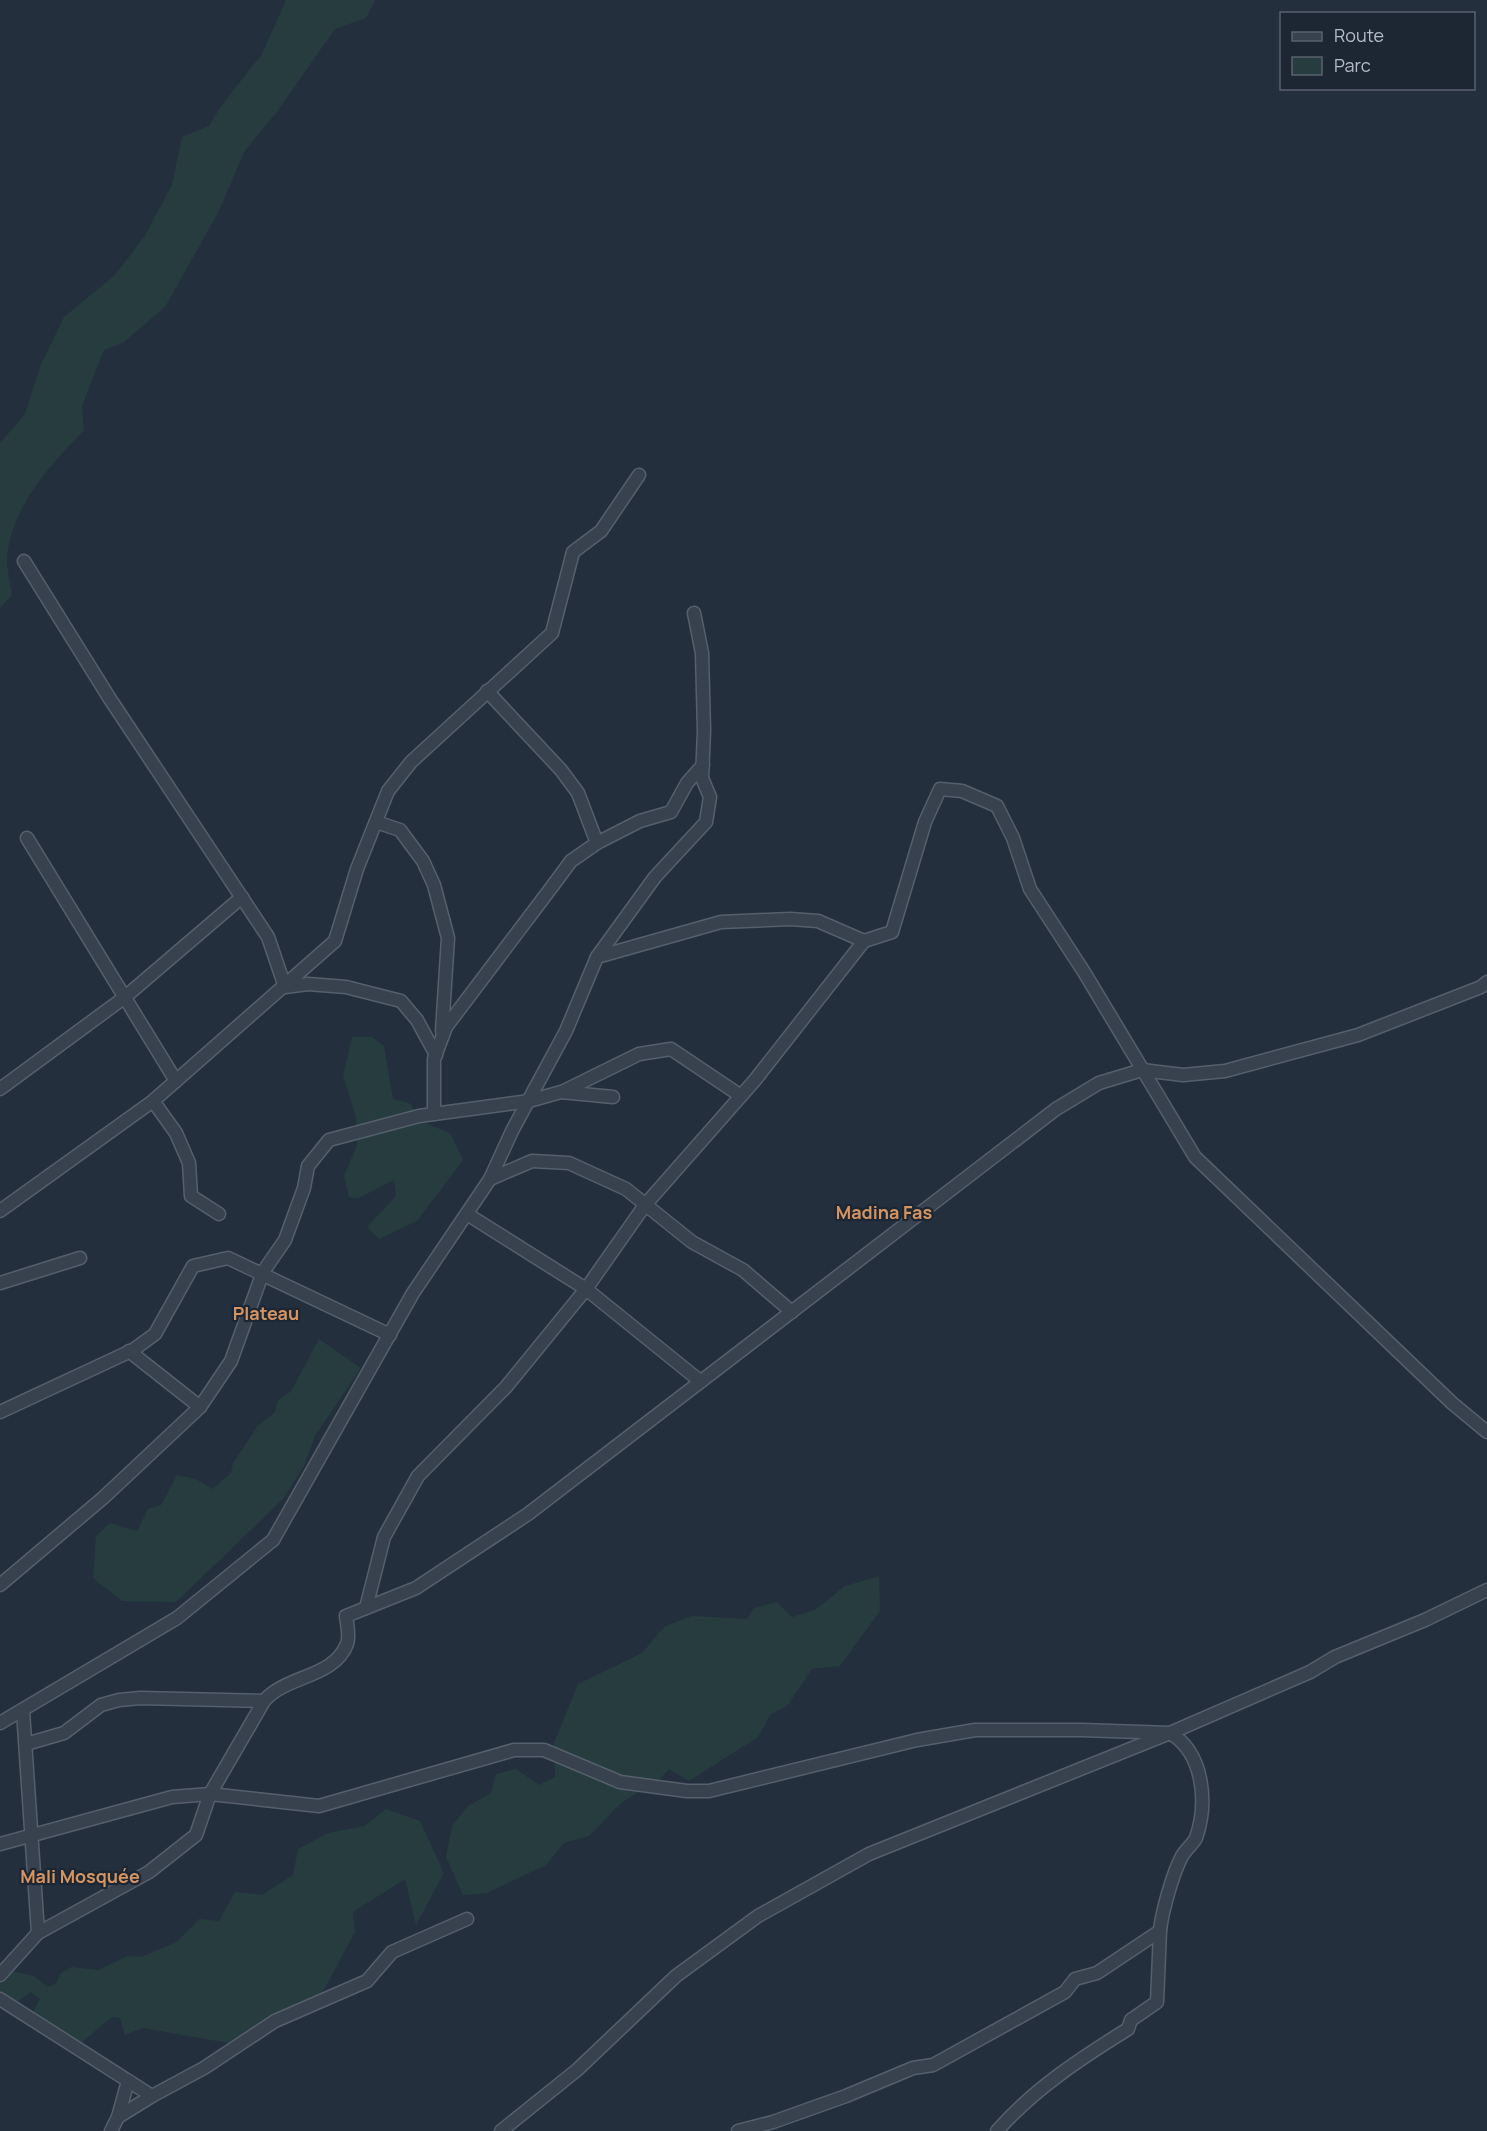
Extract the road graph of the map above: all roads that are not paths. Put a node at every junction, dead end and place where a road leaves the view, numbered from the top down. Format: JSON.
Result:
{"nodes":[{"id":1,"x":639,"y":475,"type":"dead end"},
{"id":2,"x":24,"y":561,"type":"dead end"},
{"id":3,"x":694,"y":613,"type":"dead end"},
{"id":4,"x":488,"y":691,"type":"junction"},
{"id":5,"x":703,"y":765,"type":"junction"},
{"id":6,"x":376,"y":822,"type":"junction"},
{"id":7,"x":27,"y":838,"type":"dead end"},
{"id":8,"x":597,"y":843,"type":"junction"},
{"id":9,"x":242,"y":897,"type":"junction"},
{"id":10,"x":864,"y":941,"type":"junction"},
{"id":11,"x":597,"y":957,"type":"junction"},
{"id":12,"x":1487,"y":982,"type":"edge"},
{"id":13,"x":285,"y":987,"type":"junction"},
{"id":14,"x":125,"y":997,"type":"junction"},
{"id":15,"x":442,"y":1037,"type":"junction"},
{"id":16,"x":436,"y":1055,"type":"junction"},
{"id":17,"x":1142,"y":1070,"type":"junction"},
{"id":18,"x":176,"y":1081,"type":"junction"},
{"id":19,"x":0,"y":1089,"type":"edge"},
{"id":20,"x":561,"y":1092,"type":"junction"},
{"id":21,"x":741,"y":1096,"type":"junction"},
{"id":22,"x":613,"y":1097,"type":"dead end"},
{"id":23,"x":153,"y":1101,"type":"junction"},
{"id":24,"x":530,"y":1101,"type":"junction"},
{"id":25,"x":434,"y":1114,"type":"junction"},
{"id":26,"x":490,"y":1179,"type":"junction"},
{"id":27,"x":645,"y":1205,"type":"junction"},
{"id":28,"x":0,"y":1210,"type":"edge"},
{"id":29,"x":219,"y":1214,"type":"dead end"},
{"id":30,"x":466,"y":1214,"type":"junction"},
{"id":31,"x":80,"y":1258,"type":"dead end"},
{"id":32,"x":263,"y":1272,"type":"junction"},
{"id":33,"x":0,"y":1283,"type":"edge"},
{"id":34,"x":586,"y":1289,"type":"junction"},
{"id":35,"x":792,"y":1311,"type":"junction"},
{"id":36,"x":390,"y":1335,"type":"junction"},
{"id":37,"x":129,"y":1351,"type":"junction"},
{"id":38,"x":700,"y":1381,"type":"junction"},
{"id":39,"x":200,"y":1407,"type":"junction"},
{"id":40,"x":0,"y":1412,"type":"edge"},
{"id":41,"x":1487,"y":1432,"type":"edge"},
{"id":42,"x":0,"y":1586,"type":"edge"},
{"id":43,"x":1487,"y":1590,"type":"edge"},
{"id":44,"x":366,"y":1608,"type":"junction"},
{"id":45,"x":264,"y":1701,"type":"junction"},
{"id":46,"x":23,"y":1712,"type":"junction"},
{"id":47,"x":0,"y":1723,"type":"edge"},
{"id":48,"x":1170,"y":1733,"type":"junction"},
{"id":49,"x":26,"y":1744,"type":"junction"},
{"id":50,"x":210,"y":1794,"type":"junction"},
{"id":51,"x":32,"y":1834,"type":"junction"},
{"id":52,"x":0,"y":1844,"type":"edge"},
{"id":53,"x":467,"y":1919,"type":"dead end"},
{"id":54,"x":1160,"y":1931,"type":"junction"},
{"id":55,"x":38,"y":1933,"type":"junction"},
{"id":56,"x":0,"y":1975,"type":"edge"},
{"id":57,"x":0,"y":1999,"type":"edge"},
{"id":58,"x":128,"y":2081,"type":"junction"},
{"id":59,"x":152,"y":2096,"type":"junction"},
{"id":60,"x":118,"y":2117,"type":"junction"},
{"id":61,"x":111,"y":2131,"type":"edge"},
{"id":62,"x":501,"y":2131,"type":"edge"},
{"id":63,"x":738,"y":2131,"type":"edge"},
{"id":64,"x":997,"y":2131,"type":"edge"}],
"edges":[{"from":1,"to":4,"type":"street"},
{"from":2,"to":9,"type":"street"},
{"from":3,"to":5,"type":"street"},
{"from":4,"to":6,"type":"street"},
{"from":4,"to":8,"type":"street"},
{"from":5,"to":8,"type":"street"},
{"from":5,"to":11,"type":"street"},
{"from":6,"to":13,"type":"street"},
{"from":6,"to":15,"type":"street"},
{"from":7,"to":14,"type":"street"},
{"from":8,"to":15,"type":"street"},
{"from":9,"to":13,"type":"street"},
{"from":9,"to":14,"type":"street"},
{"from":10,"to":11,"type":"street"},
{"from":10,"to":17,"type":"street"},
{"from":10,"to":21,"type":"street"},
{"from":11,"to":24,"type":"street"},
{"from":12,"to":17,"type":"street"},
{"from":13,"to":16,"type":"street"},
{"from":13,"to":18,"type":"street"},
{"from":14,"to":18,"type":"street"},
{"from":14,"to":19,"type":"street"},
{"from":15,"to":16,"type":"street"},
{"from":16,"to":25,"type":"street"},
{"from":17,"to":35,"type":"street"},
{"from":17,"to":41,"type":"street"},
{"from":18,"to":23,"type":"street"},
{"from":20,"to":21,"type":"street"},
{"from":20,"to":22,"type":"street"},
{"from":20,"to":24,"type":"street"},
{"from":21,"to":27,"type":"street"},
{"from":23,"to":28,"type":"street"},
{"from":23,"to":29,"type":"street"},
{"from":24,"to":25,"type":"street"},
{"from":24,"to":26,"type":"street"},
{"from":25,"to":32,"type":"street"},
{"from":26,"to":27,"type":"street"},
{"from":26,"to":30,"type":"street"},
{"from":27,"to":34,"type":"street"},
{"from":27,"to":35,"type":"street"},
{"from":30,"to":34,"type":"street"},
{"from":30,"to":36,"type":"street"},
{"from":31,"to":33,"type":"street"},
{"from":32,"to":36,"type":"street"},
{"from":32,"to":37,"type":"street"},
{"from":32,"to":39,"type":"street"},
{"from":34,"to":38,"type":"street"},
{"from":34,"to":44,"type":"street"},
{"from":35,"to":38,"type":"street"},
{"from":36,"to":46,"type":"street"},
{"from":37,"to":39,"type":"street"},
{"from":37,"to":40,"type":"street"},
{"from":38,"to":44,"type":"street"},
{"from":39,"to":42,"type":"street"},
{"from":43,"to":48,"type":"street"},
{"from":44,"to":45,"type":"street"},
{"from":45,"to":49,"type":"street"},
{"from":45,"to":50,"type":"street"},
{"from":46,"to":47,"type":"street"},
{"from":46,"to":49,"type":"street"},
{"from":48,"to":50,"type":"street"},
{"from":48,"to":54,"type":"street"},
{"from":48,"to":62,"type":"street"},
{"from":49,"to":51,"type":"street"},
{"from":50,"to":51,"type":"street"},
{"from":50,"to":55,"type":"street"},
{"from":51,"to":52,"type":"street"},
{"from":51,"to":55,"type":"street"},
{"from":53,"to":59,"type":"street"},
{"from":54,"to":63,"type":"street"},
{"from":54,"to":64,"type":"street"},
{"from":55,"to":56,"type":"street"},
{"from":57,"to":58,"type":"street"},
{"from":58,"to":59,"type":"street"},
{"from":58,"to":60,"type":"street"},
{"from":59,"to":60,"type":"street"},
{"from":60,"to":61,"type":"street"}]}
